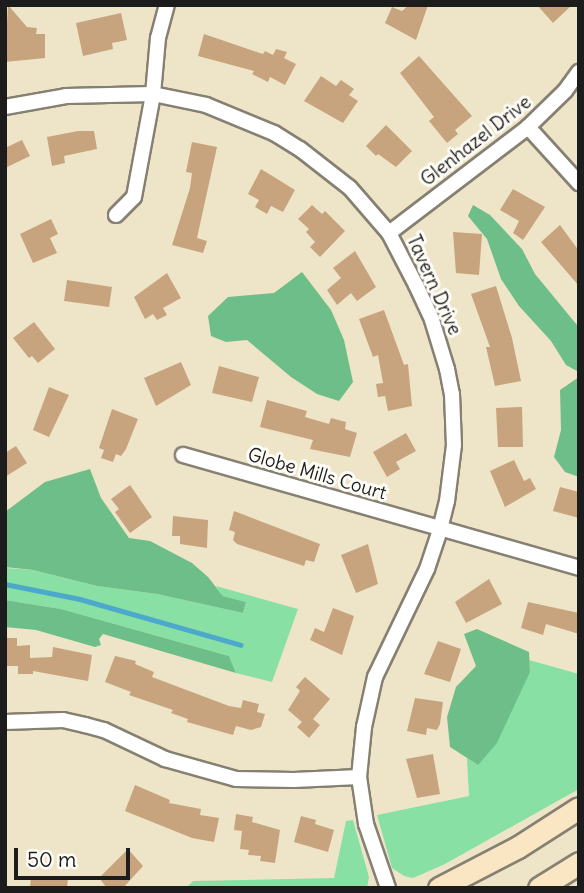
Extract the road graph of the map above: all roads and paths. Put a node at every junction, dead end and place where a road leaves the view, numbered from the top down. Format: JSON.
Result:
{"nodes":[{"id":1,"x":167,"y":5,"type":"edge"},
{"id":2,"x":579,"y":72,"type":"edge"},
{"id":3,"x":153,"y":94,"type":"junction"},
{"id":4,"x":5,"y":107,"type":"edge"},
{"id":5,"x":528,"y":127,"type":"junction"},
{"id":6,"x":579,"y":183,"type":"edge"},
{"id":7,"x":116,"y":215,"type":"dead end"},
{"id":8,"x":389,"y":233,"type":"junction"},
{"id":9,"x":183,"y":455,"type":"dead end"},
{"id":10,"x":440,"y":530,"type":"junction"},
{"id":11,"x":579,"y":568,"type":"edge"},
{"id":12,"x":5,"y":722,"type":"edge"},
{"id":13,"x":359,"y":777,"type":"junction"},
{"id":14,"x":579,"y":808,"type":"edge"},
{"id":15,"x":579,"y":863,"type":"edge"},
{"id":16,"x":388,"y":888,"type":"edge"},
{"id":17,"x":439,"y":888,"type":"edge"},
{"id":18,"x":539,"y":888,"type":"edge"}],
"edges":[{"from":1,"to":3,"type":"street"},
{"from":2,"to":5,"type":"street","name":"Glenhazel Drive"},
{"from":3,"to":4,"type":"street","name":"Tavern Drive"},
{"from":3,"to":7,"type":"street"},
{"from":3,"to":8,"type":"street","name":"Tavern Drive"},
{"from":5,"to":6,"type":"street"},
{"from":5,"to":8,"type":"street","name":"Glenhazel Drive"},
{"from":8,"to":10,"type":"street","name":"Tavern Drive"},
{"from":9,"to":10,"type":"street","name":"Globe Mills Court"},
{"from":10,"to":11,"type":"street","name":"Globe Mills Court"},
{"from":10,"to":13,"type":"street","name":"Tavern Drive"},
{"from":12,"to":13,"type":"street"},
{"from":13,"to":16,"type":"street","name":"Tavern Drive"},
{"from":14,"to":17,"type":"main road"},
{"from":15,"to":18,"type":"main road"}]}
